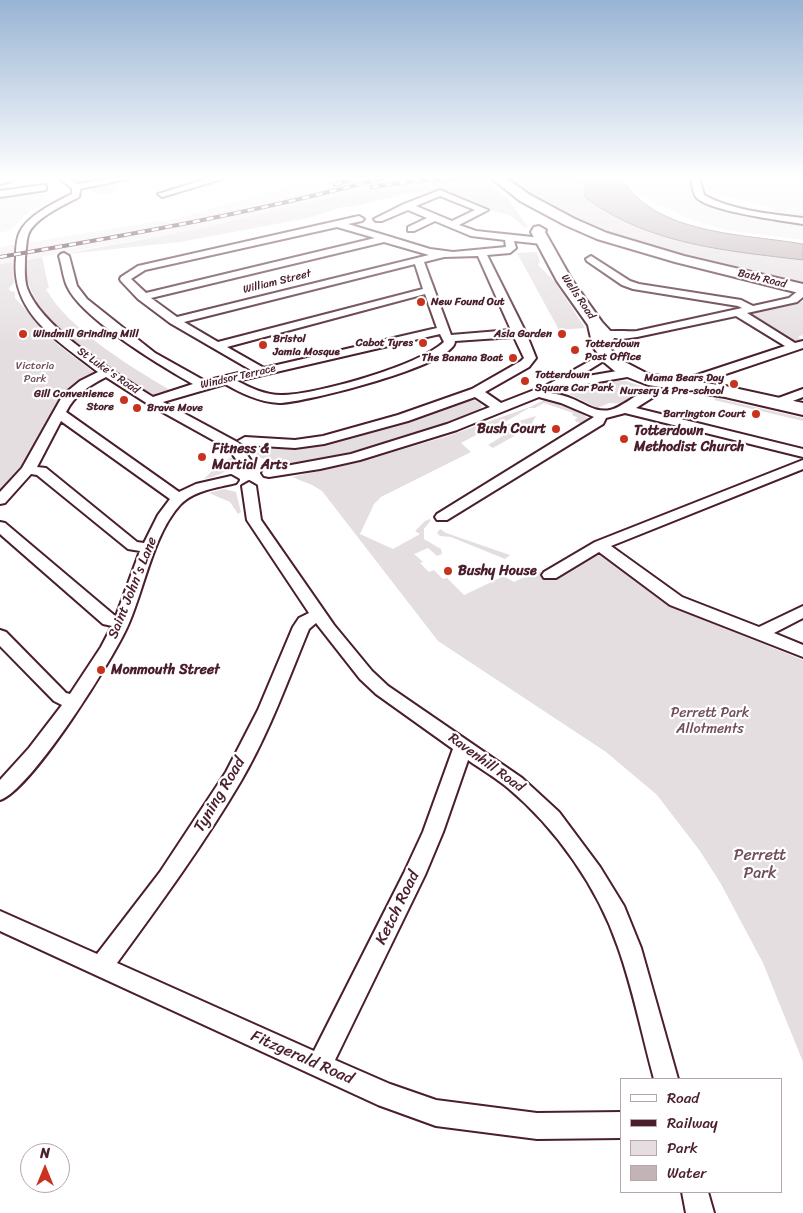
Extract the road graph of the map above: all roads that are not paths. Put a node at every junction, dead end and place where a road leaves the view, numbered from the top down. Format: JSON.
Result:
{"nodes":[{"id":1,"x":23,"y":235,"type":"edge"},
{"id":2,"x":291,"y":235,"type":"edge"},
{"id":3,"x":371,"y":235,"type":"edge"},
{"id":4,"x":479,"y":235,"type":"edge"},
{"id":5,"x":528,"y":235,"type":"edge"},
{"id":6,"x":543,"y":235,"type":"edge"},
{"id":7,"x":579,"y":235,"type":"edge"},
{"id":8,"x":587,"y":235,"type":"edge"},
{"id":9,"x":599,"y":235,"type":"edge"},
{"id":10,"x":593,"y":237,"type":"junction"},
{"id":11,"x":509,"y":238,"type":"junction"},
{"id":12,"x":384,"y":239,"type":"junction"},
{"id":13,"x":22,"y":241,"type":"joint"},
{"id":14,"x":481,"y":253,"type":"junction"},
{"id":15,"x":444,"y":254,"type":"junction"},
{"id":16,"x":64,"y":256,"type":"dead end"},
{"id":17,"x":591,"y":260,"type":"dead end"},
{"id":18,"x":420,"y":261,"type":"junction"},
{"id":19,"x":430,"y":290,"type":"junction"},
{"id":20,"x":803,"y":292,"type":"edge"},
{"id":21,"x":142,"y":297,"type":"junction"},
{"id":22,"x":751,"y":309,"type":"junction"},
{"id":23,"x":738,"y":312,"type":"junction"},
{"id":24,"x":174,"y":321,"type":"junction"},
{"id":25,"x":601,"y":329,"type":"junction"},
{"id":26,"x":520,"y":333,"type":"junction"},
{"id":27,"x":445,"y":334,"type":"junction"},
{"id":28,"x":636,"y":334,"type":"joint"},
{"id":29,"x":798,"y":345,"type":"edge"},
{"id":30,"x":217,"y":346,"type":"junction"},
{"id":31,"x":612,"y":353,"type":"junction"},
{"id":32,"x":631,"y":369,"type":"junction"},
{"id":33,"x":263,"y":372,"type":"junction"},
{"id":34,"x":106,"y":373,"type":"junction"},
{"id":35,"x":698,"y":379,"type":"dead end"},
{"id":36,"x":227,"y":380,"type":"junction"},
{"id":37,"x":203,"y":385,"type":"junction"},
{"id":38,"x":553,"y":387,"type":"junction"},
{"id":39,"x":476,"y":392,"type":"junction"},
{"id":40,"x":651,"y":393,"type":"dead end"},
{"id":41,"x":803,"y":393,"type":"edge"},
{"id":42,"x":538,"y":394,"type":"junction"},
{"id":43,"x":564,"y":399,"type":"junction"},
{"id":44,"x":152,"y":401,"type":"junction"},
{"id":45,"x":777,"y":403,"type":"junction"},
{"id":46,"x":501,"y":409,"type":"junction"},
{"id":47,"x":623,"y":409,"type":"junction"},
{"id":48,"x":803,"y":409,"type":"edge"},
{"id":49,"x":59,"y":413,"type":"junction"},
{"id":50,"x":602,"y":414,"type":"junction"},
{"id":51,"x":245,"y":440,"type":"dead end"},
{"id":52,"x":803,"y":453,"type":"edge"},
{"id":53,"x":803,"y":464,"type":"edge"},
{"id":54,"x":247,"y":465,"type":"junction"},
{"id":55,"x":28,"y":470,"type":"junction"},
{"id":56,"x":270,"y":473,"type":"junction"},
{"id":57,"x":230,"y":480,"type":"junction"},
{"id":58,"x":249,"y":486,"type":"junction"},
{"id":59,"x":179,"y":498,"type":"junction"},
{"id":60,"x":0,"y":500,"type":"edge"},
{"id":61,"x":442,"y":517,"type":"dead end"},
{"id":62,"x":0,"y":526,"type":"edge"},
{"id":63,"x":600,"y":545,"type":"junction"},
{"id":64,"x":149,"y":548,"type":"junction"},
{"id":65,"x":550,"y":575,"type":"dead end"},
{"id":66,"x":803,"y":611,"type":"edge"},
{"id":67,"x":318,"y":616,"type":"junction"},
{"id":68,"x":121,"y":622,"type":"junction"},
{"id":69,"x":760,"y":634,"type":"junction"},
{"id":70,"x":0,"y":636,"type":"edge"},
{"id":71,"x":803,"y":651,"type":"edge"},
{"id":72,"x":74,"y":702,"type":"junction"},
{"id":73,"x":466,"y":748,"type":"junction"},
{"id":74,"x":2,"y":787,"type":"edge"},
{"id":75,"x":0,"y":921,"type":"edge"},
{"id":76,"x":102,"y":966,"type":"junction"},
{"id":77,"x":320,"y":1064,"type":"junction"},
{"id":78,"x":666,"y":1078,"type":"edge"},
{"id":79,"x":620,"y":1125,"type":"edge"},
{"id":80,"x":695,"y":1193,"type":"edge"},
{"id":81,"x":700,"y":1213,"type":"edge"}],
"edges":[{"from":1,"to":13,"type":"street"},
{"from":2,"to":21,"type":"street"},
{"from":3,"to":12,"type":"street"},
{"from":4,"to":11,"type":"street"},
{"from":5,"to":11,"type":"street"},
{"from":6,"to":25,"type":"highway","name":"Wells Road"},
{"from":7,"to":10,"type":"highway"},
{"from":8,"to":10,"type":"highway","name":"Bath Road"},
{"from":9,"to":20,"type":"highway","name":"Bath Road"},
{"from":10,"to":20,"type":"highway","name":"Bath Road"},
{"from":11,"to":14,"type":"street"},
{"from":12,"to":15,"type":"street"},
{"from":12,"to":21,"type":"street"},
{"from":13,"to":34,"type":"street","name":"St Luke's Road"},
{"from":14,"to":15,"type":"street"},
{"from":14,"to":26,"type":"street"},
{"from":15,"to":18,"type":"street","name":"William Street"},
{"from":16,"to":37,"type":"street"},
{"from":17,"to":22,"type":"street"},
{"from":18,"to":19,"type":"street"},
{"from":18,"to":24,"type":"street","name":"William Street"},
{"from":19,"to":27,"type":"street"},
{"from":19,"to":30,"type":"street"},
{"from":20,"to":22,"type":"street"},
{"from":21,"to":24,"type":"street"},
{"from":22,"to":23,"type":"street"},
{"from":23,"to":28,"type":"street"},
{"from":23,"to":29,"type":"street"},
{"from":24,"to":30,"type":"street"},
{"from":25,"to":28,"type":"street"},
{"from":25,"to":31,"type":"highway","name":"Wells Road"},
{"from":26,"to":27,"type":"street","name":"Windsor Terrace"},
{"from":26,"to":39,"type":"street"},
{"from":27,"to":33,"type":"street","name":"Windsor Terrace"},
{"from":27,"to":36,"type":"street"},
{"from":29,"to":35,"type":"street"},
{"from":30,"to":33,"type":"street"},
{"from":31,"to":32,"type":"highway","name":"Wells Road"},
{"from":31,"to":38,"type":"street"},
{"from":32,"to":38,"type":"street"},
{"from":32,"to":45,"type":"highway","name":"Wells Road"},
{"from":33,"to":36,"type":"street","name":"Windsor Terrace"},
{"from":34,"to":44,"type":"street","name":"St Luke's Road"},
{"from":34,"to":49,"type":"street"},
{"from":36,"to":37,"type":"street","name":"Windsor Terrace"},
{"from":37,"to":44,"type":"street","name":"Windsor Terrace"},
{"from":38,"to":42,"type":"street"},
{"from":38,"to":43,"type":"street"},
{"from":39,"to":46,"type":"street"},
{"from":39,"to":51,"type":"street"},
{"from":40,"to":47,"type":"street"},
{"from":41,"to":45,"type":"street"},
{"from":42,"to":43,"type":"street"},
{"from":42,"to":46,"type":"street"},
{"from":43,"to":50,"type":"street"},
{"from":44,"to":54,"type":"street","name":"St Luke's Road"},
{"from":45,"to":48,"type":"highway","name":"Wells Road"},
{"from":46,"to":56,"type":"street"},
{"from":47,"to":50,"type":"street"},
{"from":47,"to":52,"type":"street"},
{"from":49,"to":55,"type":"street"},
{"from":49,"to":59,"type":"street"},
{"from":50,"to":61,"type":"street"},
{"from":53,"to":63,"type":"street"},
{"from":54,"to":56,"type":"street"},
{"from":54,"to":57,"type":"street"},
{"from":55,"to":60,"type":"street"},
{"from":55,"to":64,"type":"street"},
{"from":56,"to":58,"type":"street"},
{"from":57,"to":58,"type":"street"},
{"from":57,"to":59,"type":"street","name":"Saint John's Lane"},
{"from":58,"to":67,"type":"street","name":"Ravenhill Road"},
{"from":59,"to":64,"type":"street","name":"Saint John's Lane"},
{"from":62,"to":68,"type":"street"},
{"from":63,"to":65,"type":"street"},
{"from":63,"to":69,"type":"street"},
{"from":64,"to":68,"type":"street","name":"Saint John's Lane"},
{"from":66,"to":69,"type":"street"},
{"from":67,"to":73,"type":"street","name":"Ravenhill Road"},
{"from":67,"to":76,"type":"street","name":"Tyning Road"},
{"from":68,"to":72,"type":"street","name":"Saint John's Lane"},
{"from":69,"to":71,"type":"street"},
{"from":70,"to":72,"type":"street"},
{"from":72,"to":74,"type":"street","name":"Saint John's Lane"},
{"from":73,"to":77,"type":"street","name":"Ketch Road"},
{"from":73,"to":78,"type":"street","name":"Ravenhill Road"},
{"from":75,"to":76,"type":"street","name":"Fitzgerald Road"},
{"from":76,"to":77,"type":"street","name":"Fitzgerald Road"},
{"from":77,"to":79,"type":"street","name":"Fitzgerald Road"},
{"from":80,"to":81,"type":"street"}]}
